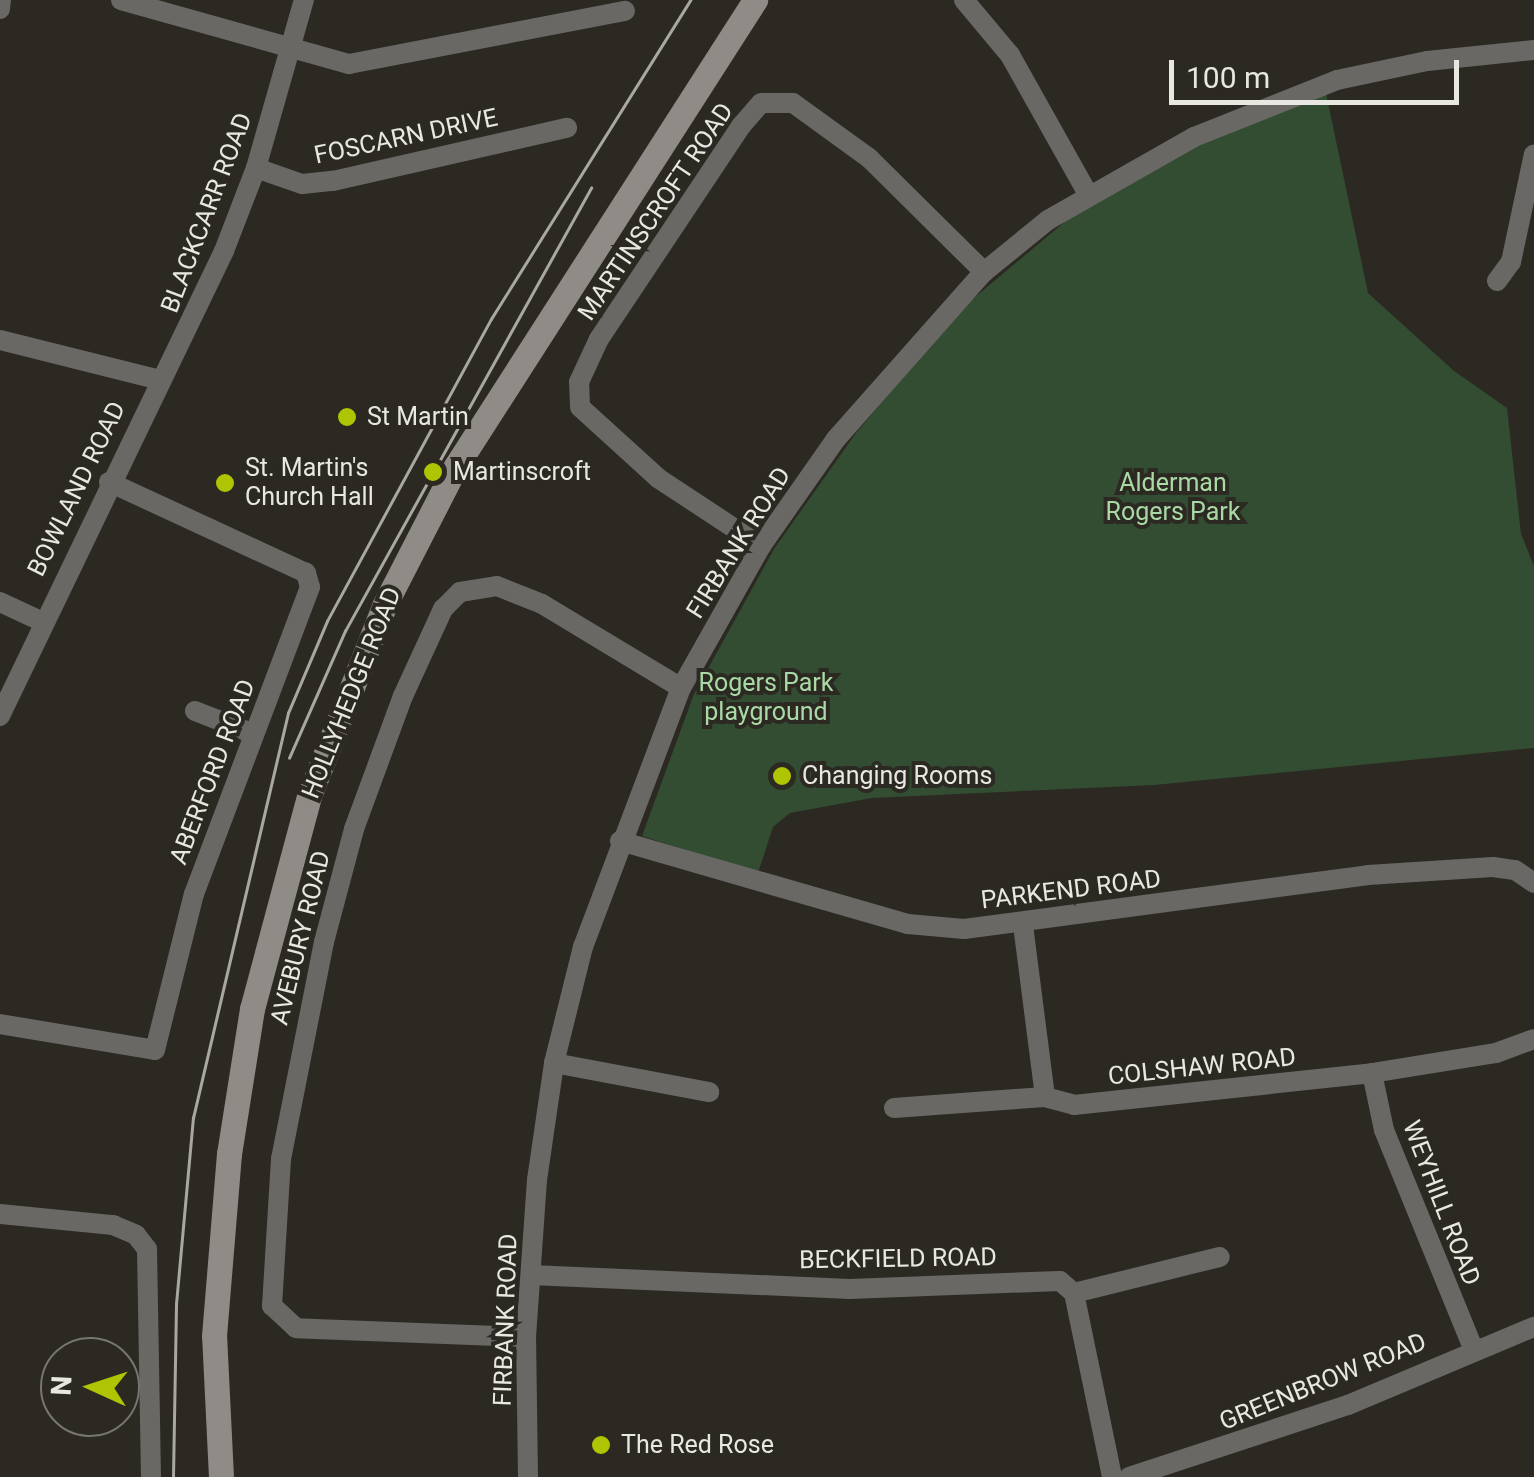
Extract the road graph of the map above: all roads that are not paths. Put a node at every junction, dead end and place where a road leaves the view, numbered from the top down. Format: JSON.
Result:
{"nodes":[{"id":1,"x":1,"y":0,"type":"edge"},
{"id":2,"x":121,"y":0,"type":"edge"},
{"id":3,"x":304,"y":0,"type":"edge"},
{"id":4,"x":755,"y":0,"type":"edge"},
{"id":5,"x":964,"y":0,"type":"edge"},
{"id":6,"x":0,"y":10,"type":"edge"},
{"id":7,"x":625,"y":11,"type":"dead end"},
{"id":8,"x":290,"y":50,"type":"junction"},
{"id":9,"x":1534,"y":50,"type":"edge"},
{"id":10,"x":567,"y":128,"type":"dead end"},
{"id":11,"x":1534,"y":154,"type":"edge"},
{"id":12,"x":256,"y":168,"type":"junction"},
{"id":13,"x":1089,"y":196,"type":"junction"},
{"id":14,"x":984,"y":272,"type":"junction"},
{"id":15,"x":1496,"y":281,"type":"dead end"},
{"id":16,"x":0,"y":340,"type":"edge"},
{"id":17,"x":157,"y":379,"type":"junction"},
{"id":18,"x":109,"y":482,"type":"junction"},
{"id":19,"x":761,"y":546,"type":"junction"},
{"id":20,"x":0,"y":602,"type":"edge"},
{"id":21,"x":41,"y":621,"type":"junction"},
{"id":22,"x":680,"y":688,"type":"junction"},
{"id":23,"x":195,"y":711,"type":"dead end"},
{"id":24,"x":0,"y":716,"type":"edge"},
{"id":25,"x":254,"y":734,"type":"junction"},
{"id":26,"x":620,"y":841,"type":"junction"},
{"id":27,"x":1534,"y":883,"type":"edge"},
{"id":28,"x":1023,"y":925,"type":"junction"},
{"id":29,"x":0,"y":1024,"type":"edge"},
{"id":30,"x":1534,"y":1040,"type":"edge"},
{"id":31,"x":554,"y":1063,"type":"junction"},
{"id":32,"x":1372,"y":1073,"type":"junction"},
{"id":33,"x":709,"y":1092,"type":"dead end"},
{"id":34,"x":1045,"y":1096,"type":"junction"},
{"id":35,"x":894,"y":1108,"type":"dead end"},
{"id":36,"x":0,"y":1214,"type":"edge"},
{"id":37,"x":1220,"y":1258,"type":"dead end"},
{"id":38,"x":531,"y":1275,"type":"junction"},
{"id":39,"x":1074,"y":1293,"type":"junction"},
{"id":40,"x":1534,"y":1328,"type":"edge"},
{"id":41,"x":526,"y":1336,"type":"junction"},
{"id":42,"x":1473,"y":1348,"type":"junction"},
{"id":43,"x":150,"y":1477,"type":"edge"},
{"id":44,"x":221,"y":1477,"type":"edge"},
{"id":45,"x":528,"y":1477,"type":"edge"},
{"id":46,"x":1112,"y":1477,"type":"edge"},
{"id":47,"x":1129,"y":1477,"type":"edge"}],
"edges":[{"from":1,"to":6,"type":"street"},
{"from":2,"to":8,"type":"street"},
{"from":3,"to":8,"type":"street","name":"BLACKCARR ROAD"},
{"from":4,"to":44,"type":"street","name":"HOLLYHEDGE ROAD"},
{"from":5,"to":13,"type":"street"},
{"from":7,"to":8,"type":"street"},
{"from":8,"to":12,"type":"street","name":"BLACKCARR ROAD"},
{"from":9,"to":13,"type":"street","name":"FIRBANK ROAD"},
{"from":10,"to":12,"type":"street","name":"FOSCARN DRIVE"},
{"from":11,"to":15,"type":"street"},
{"from":12,"to":17,"type":"street","name":"BLACKCARR ROAD"},
{"from":13,"to":14,"type":"street","name":"FIRBANK ROAD"},
{"from":14,"to":19,"type":"street","name":"FIRBANK ROAD"},
{"from":14,"to":19,"type":"street","name":"MARTINSCROFT ROAD"},
{"from":16,"to":17,"type":"street"},
{"from":17,"to":18,"type":"street","name":"BOWLAND ROAD"},
{"from":18,"to":21,"type":"street","name":"BOWLAND ROAD"},
{"from":18,"to":25,"type":"street","name":"ABERFORD ROAD"},
{"from":19,"to":22,"type":"street","name":"FIRBANK ROAD"},
{"from":20,"to":21,"type":"street"},
{"from":21,"to":24,"type":"street","name":"BOWLAND ROAD"},
{"from":22,"to":26,"type":"street","name":"FIRBANK ROAD"},
{"from":22,"to":41,"type":"street","name":"AVEBURY ROAD"},
{"from":23,"to":25,"type":"street"},
{"from":25,"to":29,"type":"street","name":"ABERFORD ROAD"},
{"from":26,"to":28,"type":"street","name":"PARKEND ROAD"},
{"from":26,"to":31,"type":"street","name":"FIRBANK ROAD"},
{"from":27,"to":28,"type":"street","name":"PARKEND ROAD"},
{"from":28,"to":34,"type":"street"},
{"from":30,"to":32,"type":"street","name":"COLSHAW ROAD"},
{"from":31,"to":33,"type":"street"},
{"from":31,"to":38,"type":"street","name":"FIRBANK ROAD"},
{"from":32,"to":34,"type":"street","name":"COLSHAW ROAD"},
{"from":32,"to":42,"type":"street","name":"WEYHILL ROAD"},
{"from":34,"to":35,"type":"street","name":"COLSHAW ROAD"},
{"from":36,"to":43,"type":"street"},
{"from":37,"to":39,"type":"street"},
{"from":38,"to":39,"type":"street","name":"BECKFIELD ROAD"},
{"from":38,"to":41,"type":"street","name":"FIRBANK ROAD"},
{"from":39,"to":46,"type":"street"},
{"from":40,"to":42,"type":"street","name":"GREENBROW ROAD"},
{"from":41,"to":45,"type":"street","name":"FIRBANK ROAD"},
{"from":42,"to":47,"type":"street","name":"GREENBROW ROAD"}]}
